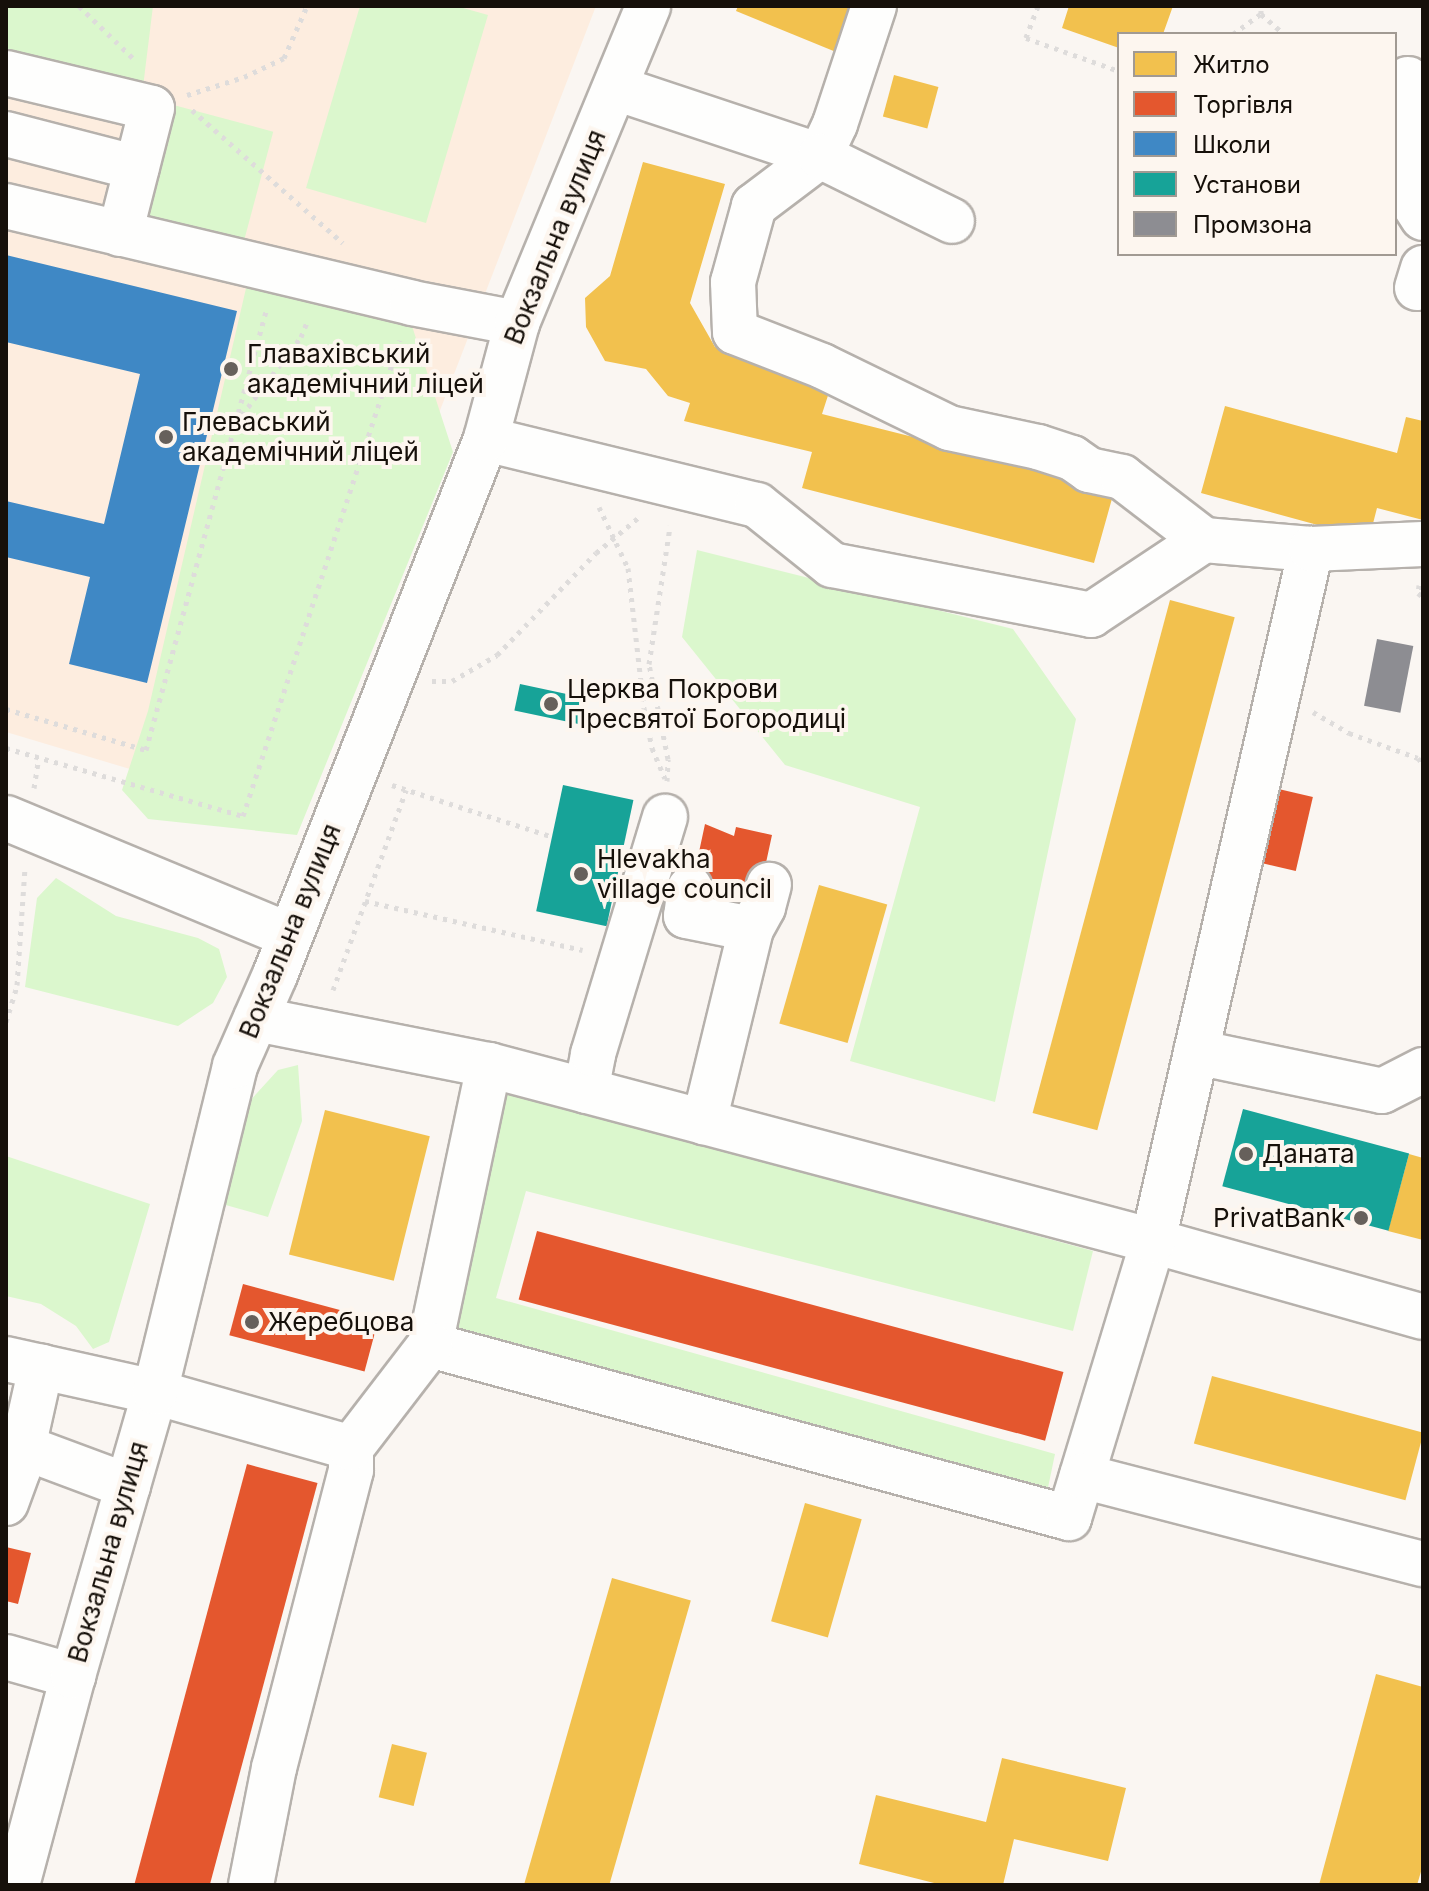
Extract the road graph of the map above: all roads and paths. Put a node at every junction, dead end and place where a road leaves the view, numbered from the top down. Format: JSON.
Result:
{"nodes":[{"id":1,"x":79,"y":6,"type":"edge"},
{"id":2,"x":307,"y":6,"type":"edge"},
{"id":3,"x":648,"y":6,"type":"edge"},
{"id":4,"x":874,"y":6,"type":"edge"},
{"id":5,"x":1038,"y":6,"type":"edge"},
{"id":6,"x":1261,"y":6,"type":"edge"},
{"id":7,"x":1261,"y":14,"type":"junction"},
{"id":8,"x":1236,"y":32,"type":"edge"},
{"id":9,"x":1282,"y":32,"type":"edge"},
{"id":10,"x":145,"y":69,"type":"dead end"},
{"id":11,"x":1117,"y":70,"type":"edge"},
{"id":12,"x":6,"y":73,"type":"edge"},
{"id":13,"x":1409,"y":80,"type":"edge"},
{"id":14,"x":51,"y":84,"type":"junction"},
{"id":15,"x":616,"y":88,"type":"junction"},
{"id":16,"x":22,"y":138,"type":"edge"},
{"id":17,"x":820,"y":156,"type":"junction"},
{"id":18,"x":137,"y":168,"type":"junction"},
{"id":19,"x":14,"y":208,"type":"edge"},
{"id":20,"x":1423,"y":218,"type":"edge"},
{"id":21,"x":952,"y":221,"type":"dead end"},
{"id":22,"x":120,"y":234,"type":"junction"},
{"id":23,"x":355,"y":253,"type":"dead end"},
{"id":24,"x":277,"y":271,"type":"junction"},
{"id":25,"x":322,"y":282,"type":"junction"},
{"id":26,"x":412,"y":303,"type":"junction"},
{"id":27,"x":517,"y":323,"type":"junction"},
{"id":28,"x":235,"y":425,"type":"junction"},
{"id":29,"x":486,"y":439,"type":"junction"},
{"id":30,"x":577,"y":461,"type":"junction"},
{"id":31,"x":677,"y":485,"type":"junction"},
{"id":32,"x":614,"y":538,"type":"junction"},
{"id":33,"x":1204,"y":540,"type":"junction"},
{"id":34,"x":1423,"y":544,"type":"edge"},
{"id":35,"x":1311,"y":549,"type":"junction"},
{"id":36,"x":390,"y":680,"type":"junction"},
{"id":37,"x":1278,"y":690,"type":"junction"},
{"id":38,"x":6,"y":709,"type":"edge"},
{"id":39,"x":6,"y":748,"type":"edge"},
{"id":40,"x":1423,"y":764,"type":"edge"},
{"id":41,"x":353,"y":773,"type":"junction"},
{"id":42,"x":406,"y":790,"type":"junction"},
{"id":43,"x":666,"y":800,"type":"junction"},
{"id":44,"x":17,"y":821,"type":"edge"},
{"id":45,"x":553,"y":837,"type":"dead end"},
{"id":46,"x":769,"y":885,"type":"dead end"},
{"id":47,"x":690,"y":888,"type":"dead end"},
{"id":48,"x":365,"y":901,"type":"junction"},
{"id":49,"x":751,"y":929,"type":"junction"},
{"id":50,"x":289,"y":935,"type":"junction"},
{"id":51,"x":622,"y":959,"type":"junction"},
{"id":52,"x":333,"y":990,"type":"dead end"},
{"id":53,"x":256,"y":1019,"type":"junction"},
{"id":54,"x":6,"y":1022,"type":"edge"},
{"id":55,"x":1196,"y":1052,"type":"junction"},
{"id":56,"x":489,"y":1065,"type":"junction"},
{"id":57,"x":1423,"y":1070,"type":"edge"},
{"id":58,"x":586,"y":1091,"type":"junction"},
{"id":59,"x":704,"y":1122,"type":"junction"},
{"id":60,"x":1153,"y":1241,"type":"junction"},
{"id":61,"x":1423,"y":1317,"type":"edge"},
{"id":62,"x":430,"y":1345,"type":"junction"},
{"id":63,"x":23,"y":1363,"type":"edge"},
{"id":64,"x":155,"y":1392,"type":"junction"},
{"id":65,"x":23,"y":1447,"type":"junction"},
{"id":66,"x":351,"y":1448,"type":"junction"},
{"id":67,"x":1082,"y":1476,"type":"junction"},
{"id":68,"x":128,"y":1486,"type":"junction"},
{"id":69,"x":6,"y":1503,"type":"edge"},
{"id":70,"x":1423,"y":1564,"type":"edge"},
{"id":71,"x":6,"y":1657,"type":"edge"},
{"id":72,"x":73,"y":1676,"type":"junction"},
{"id":73,"x":17,"y":1885,"type":"edge"},
{"id":74,"x":251,"y":1885,"type":"edge"}],
"edges":[{"from":1,"to":10,"type":"path"},
{"from":2,"to":23,"type":"path"},
{"from":3,"to":15,"type":"street","name":"Вокзальна вулиця"},
{"from":4,"to":17,"type":"street"},
{"from":5,"to":11,"type":"path"},
{"from":6,"to":7,"type":"path"},
{"from":7,"to":8,"type":"path"},
{"from":7,"to":9,"type":"path"},
{"from":12,"to":14,"type":"street"},
{"from":13,"to":20,"type":"street"},
{"from":14,"to":16,"type":"street"},
{"from":14,"to":18,"type":"street"},
{"from":15,"to":17,"type":"street"},
{"from":15,"to":27,"type":"street","name":"Вокзальна вулиця"},
{"from":16,"to":18,"type":"street"},
{"from":16,"to":19,"type":"street"},
{"from":17,"to":21,"type":"street"},
{"from":17,"to":33,"type":"street"},
{"from":18,"to":22,"type":"street"},
{"from":19,"to":22,"type":"street"},
{"from":22,"to":24,"type":"street"},
{"from":24,"to":25,"type":"street"},
{"from":24,"to":28,"type":"path"},
{"from":25,"to":26,"type":"street"},
{"from":25,"to":28,"type":"path"},
{"from":26,"to":27,"type":"street"},
{"from":26,"to":39,"type":"path"},
{"from":27,"to":29,"type":"street","name":"Вокзальна вулиця"},
{"from":28,"to":38,"type":"path"},
{"from":29,"to":30,"type":"street"},
{"from":29,"to":36,"type":"street","name":"Вокзальна вулиця"},
{"from":30,"to":31,"type":"street"},
{"from":30,"to":32,"type":"path"},
{"from":31,"to":32,"type":"path"},
{"from":31,"to":33,"type":"street"},
{"from":31,"to":43,"type":"path"},
{"from":32,"to":36,"type":"path"},
{"from":32,"to":43,"type":"path"},
{"from":33,"to":35,"type":"street"},
{"from":34,"to":35,"type":"street"},
{"from":35,"to":37,"type":"street"},
{"from":36,"to":41,"type":"street","name":"Вокзальна вулиця"},
{"from":37,"to":40,"type":"path"},
{"from":37,"to":55,"type":"street"},
{"from":41,"to":42,"type":"path"},
{"from":41,"to":50,"type":"street","name":"Вокзальна вулиця"},
{"from":42,"to":45,"type":"path"},
{"from":42,"to":48,"type":"path"},
{"from":43,"to":51,"type":"street"},
{"from":44,"to":50,"type":"street"},
{"from":44,"to":54,"type":"path"},
{"from":46,"to":49,"type":"street"},
{"from":47,"to":49,"type":"street"},
{"from":48,"to":51,"type":"path"},
{"from":48,"to":52,"type":"path"},
{"from":49,"to":59,"type":"street"},
{"from":50,"to":53,"type":"street","name":"Вокзальна вулиця"},
{"from":51,"to":58,"type":"street"},
{"from":53,"to":56,"type":"street"},
{"from":53,"to":64,"type":"street","name":"Вокзальна вулиця"},
{"from":55,"to":57,"type":"street"},
{"from":55,"to":60,"type":"street"},
{"from":56,"to":58,"type":"street"},
{"from":56,"to":62,"type":"street"},
{"from":58,"to":59,"type":"street"},
{"from":59,"to":60,"type":"street"},
{"from":60,"to":61,"type":"street"},
{"from":60,"to":67,"type":"street"},
{"from":62,"to":66,"type":"street"},
{"from":62,"to":67,"type":"street"},
{"from":63,"to":64,"type":"street"},
{"from":63,"to":65,"type":"street"},
{"from":64,"to":66,"type":"street"},
{"from":64,"to":68,"type":"street","name":"Вокзальна вулиця"},
{"from":65,"to":68,"type":"street"},
{"from":65,"to":69,"type":"street"},
{"from":66,"to":74,"type":"street"},
{"from":67,"to":70,"type":"street"},
{"from":68,"to":72,"type":"street","name":"Вокзальна вулиця"},
{"from":71,"to":72,"type":"street"},
{"from":72,"to":73,"type":"street","name":"Вокзальна вулиця"}]}
